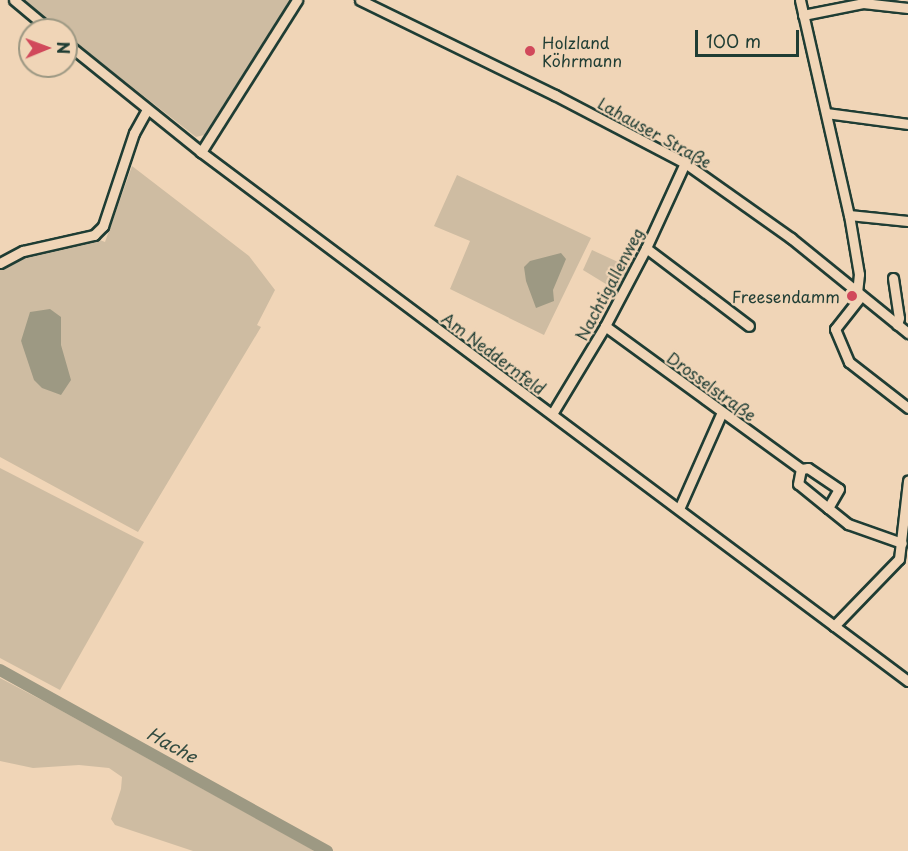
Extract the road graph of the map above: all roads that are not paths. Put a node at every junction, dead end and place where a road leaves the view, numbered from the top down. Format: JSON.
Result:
{"nodes":[{"id":1,"x":14,"y":0,"type":"edge"},
{"id":2,"x":297,"y":0,"type":"edge"},
{"id":3,"x":360,"y":0,"type":"edge"},
{"id":4,"x":800,"y":0,"type":"edge"},
{"id":5,"x":903,"y":5,"type":"edge"},
{"id":6,"x":803,"y":15,"type":"junction"},
{"id":7,"x":36,"y":18,"type":"edge"},
{"id":8,"x":78,"y":53,"type":"edge"},
{"id":9,"x":147,"y":110,"type":"junction"},
{"id":10,"x":825,"y":113,"type":"junction"},
{"id":11,"x":908,"y":124,"type":"edge"},
{"id":12,"x":201,"y":152,"type":"junction"},
{"id":13,"x":685,"y":163,"type":"junction"},
{"id":14,"x":849,"y":215,"type":"junction"},
{"id":15,"x":908,"y":221,"type":"edge"},
{"id":16,"x":646,"y":248,"type":"junction"},
{"id":17,"x":0,"y":263,"type":"edge"},
{"id":18,"x":893,"y":278,"type":"dead end"},
{"id":19,"x":859,"y":295,"type":"junction"},
{"id":20,"x":897,"y":325,"type":"junction"},
{"id":21,"x":605,"y":326,"type":"junction"},
{"id":22,"x":749,"y":326,"type":"dead end"},
{"id":23,"x":908,"y":333,"type":"edge"},
{"id":24,"x":908,"y":408,"type":"edge"},
{"id":25,"x":723,"y":412,"type":"junction"},
{"id":26,"x":552,"y":414,"type":"junction"},
{"id":27,"x":801,"y":469,"type":"junction"},
{"id":28,"x":908,"y":481,"type":"edge"},
{"id":29,"x":828,"y":508,"type":"junction"},
{"id":30,"x":679,"y":509,"type":"junction"},
{"id":31,"x":902,"y":543,"type":"junction"},
{"id":32,"x":904,"y":559,"type":"edge"},
{"id":33,"x":834,"y":626,"type":"junction"},
{"id":34,"x":908,"y":681,"type":"edge"}],
"edges":[{"from":1,"to":7,"type":"street"},
{"from":2,"to":12,"type":"street"},
{"from":3,"to":13,"type":"street","name":"Lahauser Straße"},
{"from":4,"to":6,"type":"street"},
{"from":5,"to":6,"type":"street"},
{"from":6,"to":10,"type":"street"},
{"from":8,"to":9,"type":"street","name":"Am Neddernfeld"},
{"from":9,"to":12,"type":"street","name":"Am Neddernfeld"},
{"from":9,"to":17,"type":"street"},
{"from":10,"to":11,"type":"street"},
{"from":10,"to":14,"type":"street"},
{"from":12,"to":26,"type":"street","name":"Am Neddernfeld"},
{"from":13,"to":16,"type":"street","name":"Nachtigallenweg"},
{"from":13,"to":19,"type":"street","name":"Lahauser Straße"},
{"from":14,"to":15,"type":"street"},
{"from":14,"to":19,"type":"street"},
{"from":16,"to":21,"type":"street","name":"Nachtigallenweg"},
{"from":16,"to":22,"type":"street"},
{"from":18,"to":20,"type":"street"},
{"from":19,"to":20,"type":"street","name":"Lahauser Straße"},
{"from":19,"to":24,"type":"street"},
{"from":20,"to":23,"type":"street","name":"Lahauser Straße"},
{"from":21,"to":25,"type":"street","name":"Drosselstraße"},
{"from":21,"to":26,"type":"street","name":"Nachtigallenweg"},
{"from":25,"to":27,"type":"street","name":"Drosselstraße"},
{"from":25,"to":30,"type":"street"},
{"from":26,"to":30,"type":"street","name":"Am Neddernfeld"},
{"from":27,"to":29,"type":"street"},
{"from":27,"to":29,"type":"street","name":"Drosselstraße"},
{"from":28,"to":31,"type":"street"},
{"from":29,"to":31,"type":"street"},
{"from":30,"to":33,"type":"street","name":"Am Neddernfeld"},
{"from":31,"to":32,"type":"street"},
{"from":32,"to":33,"type":"street"},
{"from":33,"to":34,"type":"street","name":"Am Neddernfeld"}]}
